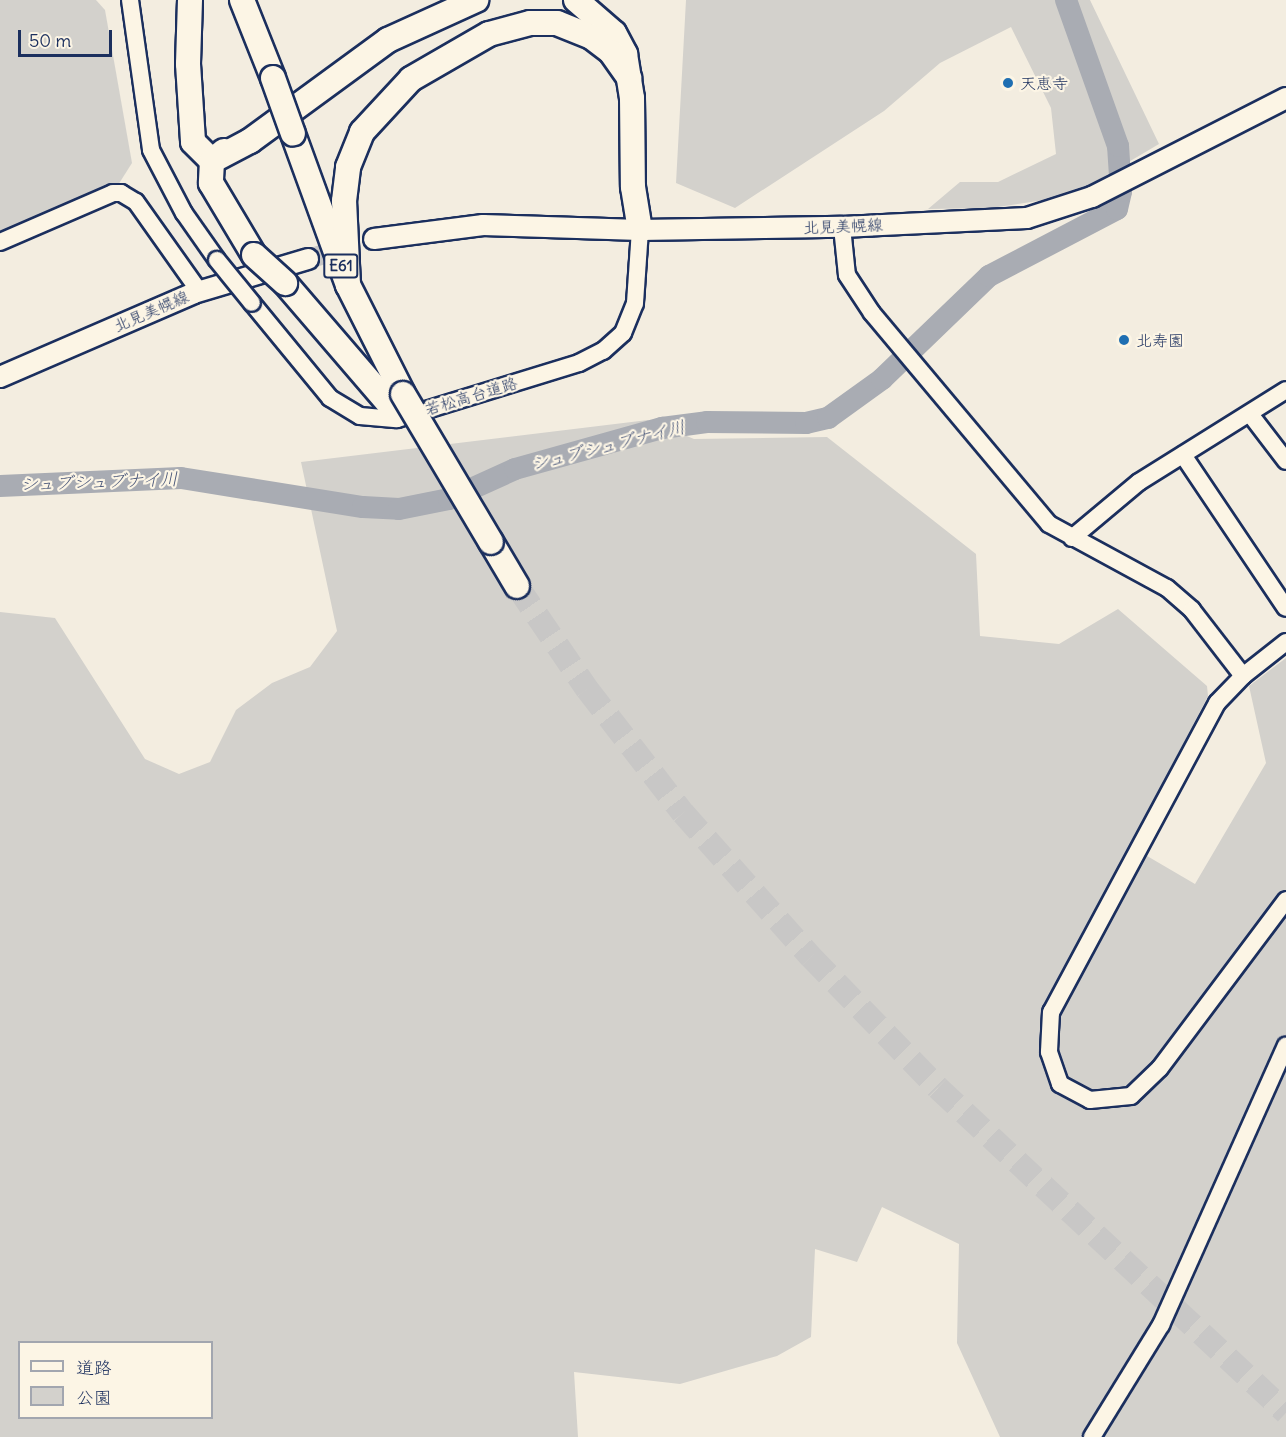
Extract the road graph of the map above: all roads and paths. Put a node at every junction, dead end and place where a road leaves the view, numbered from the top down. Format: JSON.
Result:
{"nodes":[{"id":1,"x":130,"y":0,"type":"edge"},
{"id":2,"x":190,"y":0,"type":"edge"},
{"id":3,"x":242,"y":0,"type":"edge"},
{"id":4,"x":446,"y":0,"type":"edge"},
{"id":5,"x":476,"y":0,"type":"edge"},
{"id":6,"x":576,"y":0,"type":"edge"},
{"id":7,"x":602,"y":0,"type":"edge"},
{"id":8,"x":629,"y":78,"type":"junction"},
{"id":9,"x":1286,"y":98,"type":"edge"},
{"id":10,"x":212,"y":161,"type":"junction"},
{"id":11,"x":842,"y":227,"type":"junction"},
{"id":12,"x":640,"y":230,"type":"junction"},
{"id":13,"x":374,"y":239,"type":"tunnel mouth"},
{"id":14,"x":0,"y":242,"type":"edge"},
{"id":15,"x":308,"y":259,"type":"tunnel mouth"},
{"id":16,"x":348,"y":285,"type":"junction"},
{"id":17,"x":200,"y":291,"type":"junction"},
{"id":18,"x":0,"y":377,"type":"edge"},
{"id":19,"x":1286,"y":390,"type":"edge"},
{"id":20,"x":396,"y":399,"type":"junction"},
{"id":21,"x":1250,"y":414,"type":"junction"},
{"id":22,"x":1183,"y":455,"type":"junction"},
{"id":23,"x":1286,"y":461,"type":"edge"},
{"id":24,"x":1072,"y":538,"type":"junction"},
{"id":25,"x":513,"y":578,"type":"tunnel mouth"},
{"id":26,"x":1286,"y":608,"type":"edge"},
{"id":27,"x":1286,"y":642,"type":"edge"},
{"id":28,"x":1243,"y":676,"type":"junction"},
{"id":29,"x":1286,"y":900,"type":"edge"},
{"id":30,"x":1286,"y":1046,"type":"edge"},
{"id":31,"x":1092,"y":1437,"type":"edge"}],
"edges":[{"from":1,"to":12,"type":"street","name":"若松高台道路","bridge":true},
{"from":2,"to":10,"type":"highway"},
{"from":3,"to":16,"type":"highway","number":"E61","bridge":true},
{"from":4,"to":10,"type":"highway"},
{"from":5,"to":10,"type":"highway"},
{"from":6,"to":8,"type":"highway"},
{"from":7,"to":12,"type":"highway"},
{"from":8,"to":12,"type":"highway"},
{"from":8,"to":16,"type":"highway"},
{"from":9,"to":11,"type":"main road","name":"北見美幌線"},
{"from":10,"to":20,"type":"highway","bridge":true},
{"from":11,"to":12,"type":"main road","name":"北見美幌線"},
{"from":11,"to":24,"type":"street"},
{"from":12,"to":13,"type":"main road","name":"北見美幌線"},
{"from":14,"to":17,"type":"street"},
{"from":15,"to":17,"type":"main road","name":"北見美幌線"},
{"from":16,"to":20,"type":"highway","number":"E61"},
{"from":17,"to":18,"type":"main road","name":"北見美幌線"},
{"from":19,"to":21,"type":"street"},
{"from":20,"to":25,"type":"highway","number":"E61","bridge":true},
{"from":21,"to":22,"type":"street"},
{"from":21,"to":23,"type":"street"},
{"from":22,"to":24,"type":"street"},
{"from":22,"to":26,"type":"street"},
{"from":24,"to":28,"type":"street"},
{"from":27,"to":28,"type":"street"},
{"from":28,"to":29,"type":"street"},
{"from":30,"to":31,"type":"street"}]}
